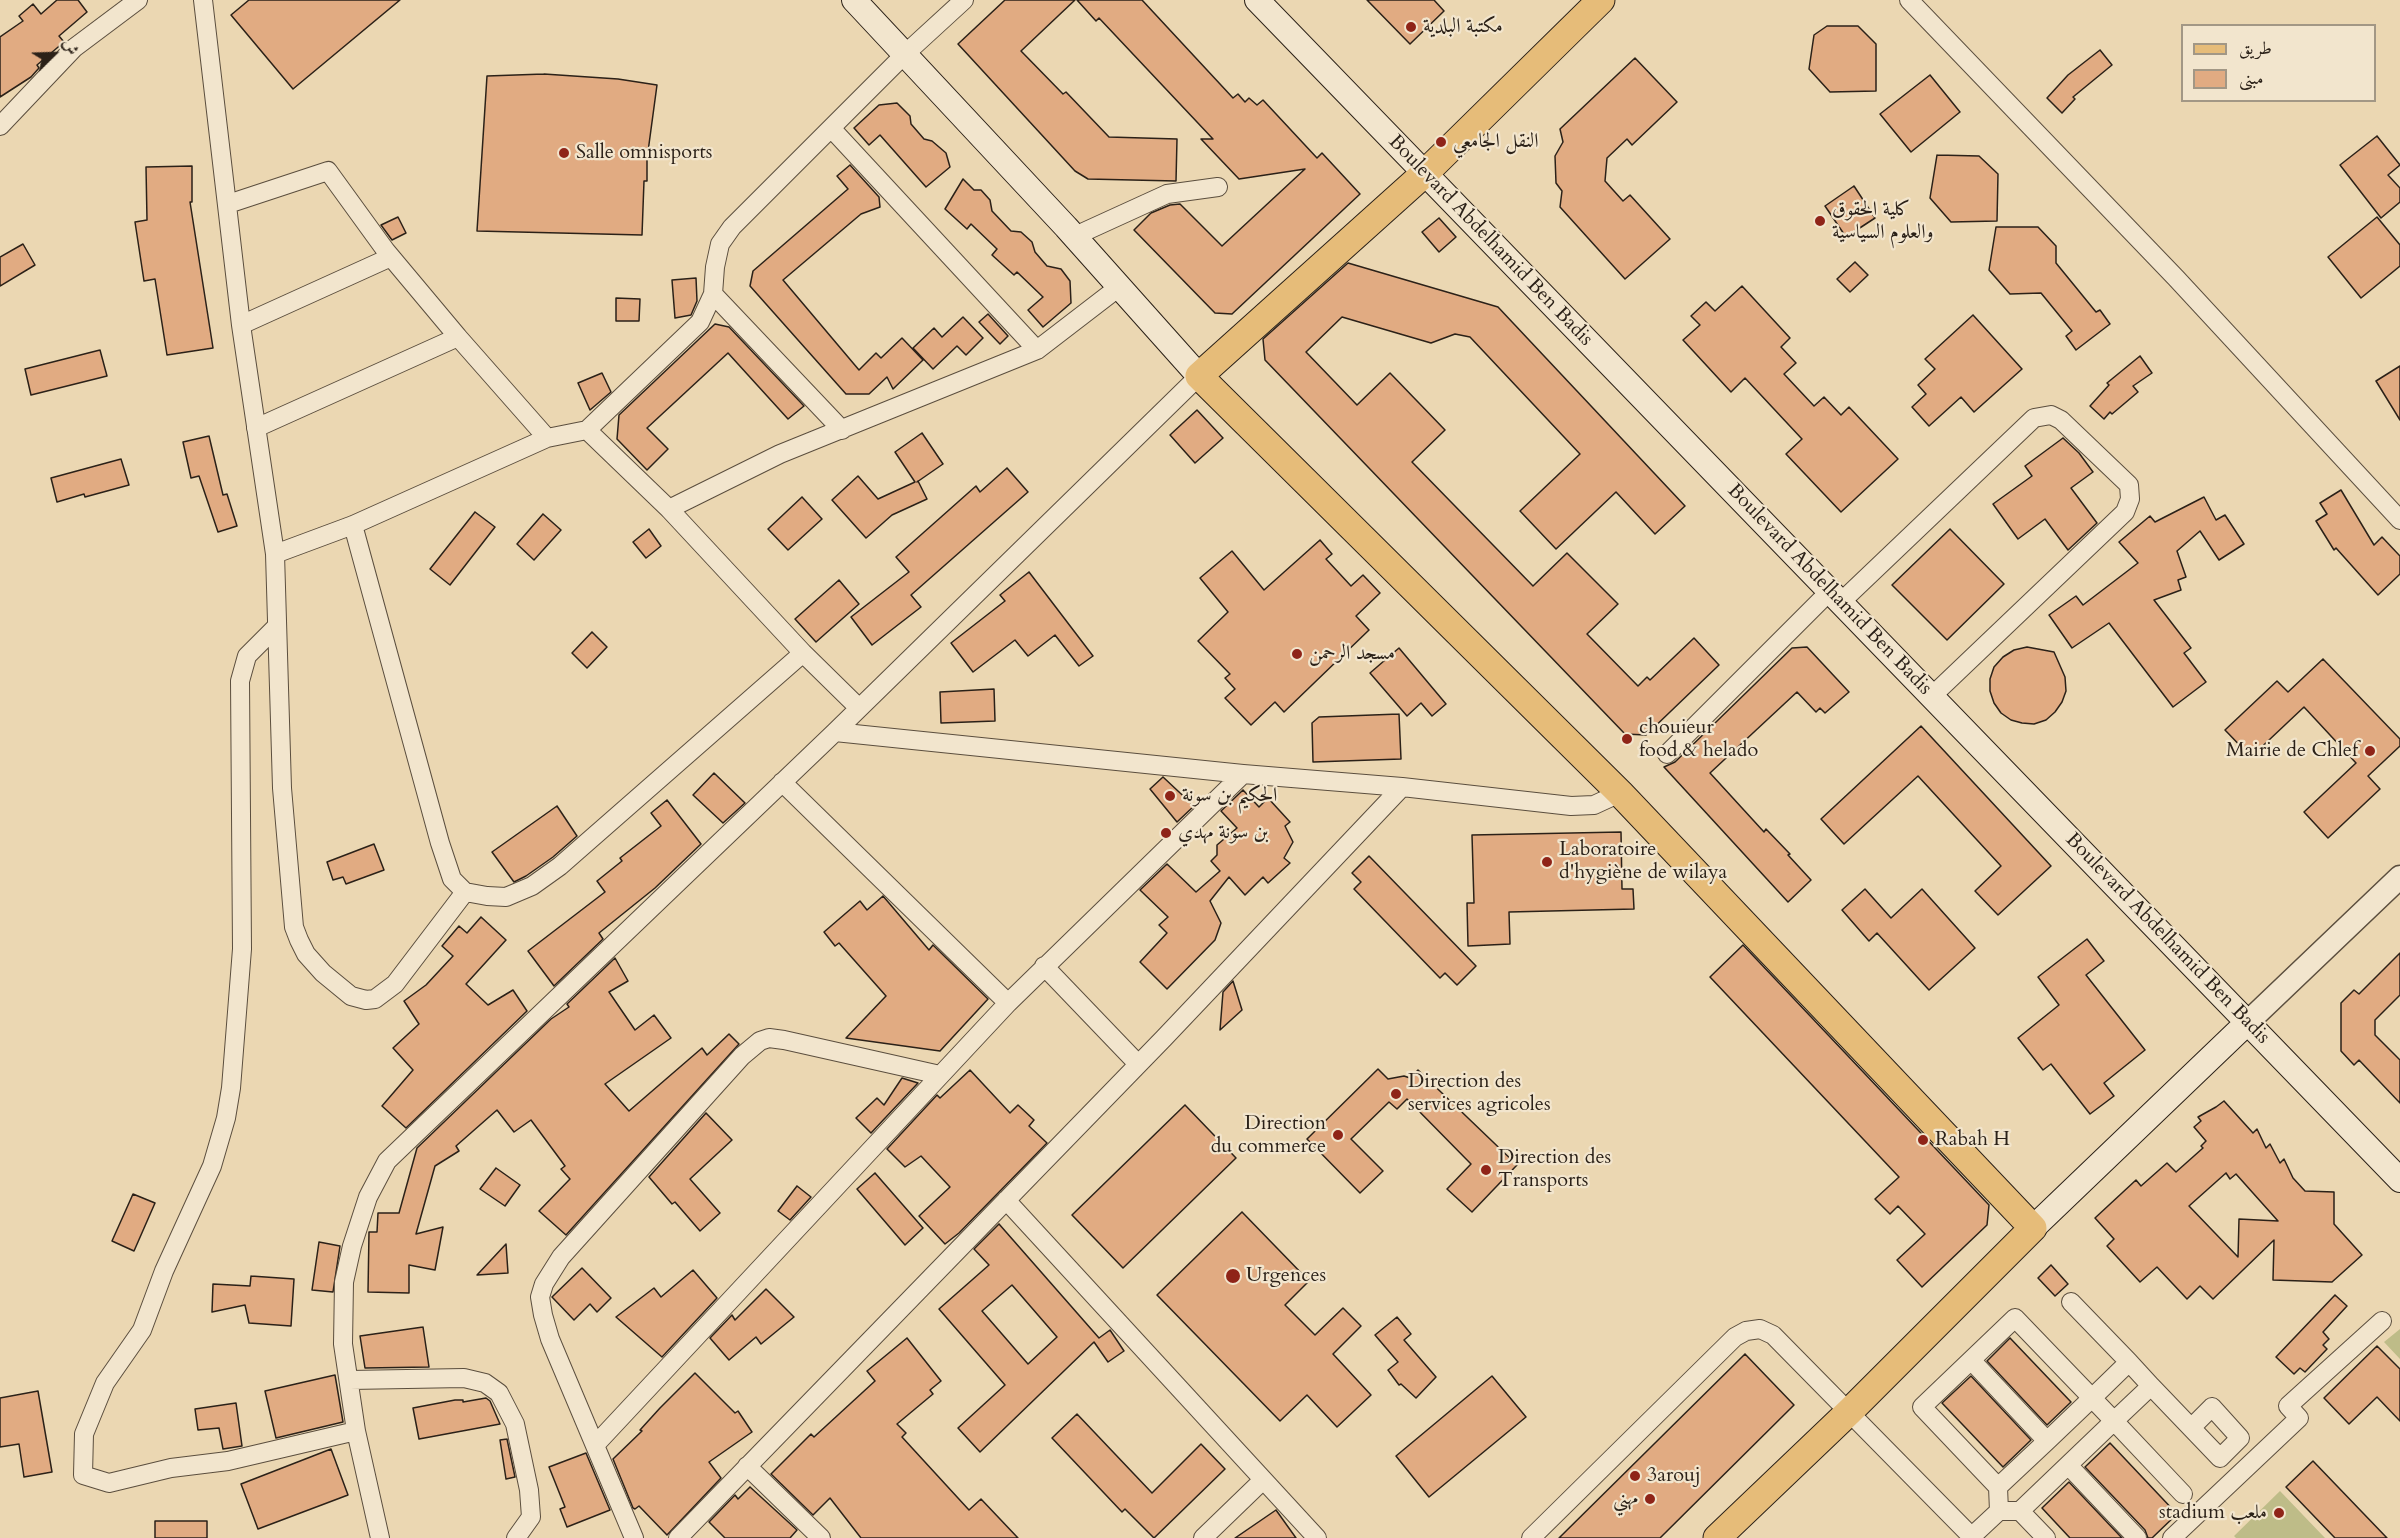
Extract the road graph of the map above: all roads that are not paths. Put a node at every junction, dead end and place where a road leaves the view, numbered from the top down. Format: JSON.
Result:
{"nodes":[{"id":1,"x":138,"y":0,"type":"edge"},
{"id":2,"x":203,"y":0,"type":"edge"},
{"id":3,"x":854,"y":0,"type":"edge"},
{"id":4,"x":964,"y":0,"type":"edge"},
{"id":5,"x":1257,"y":0,"type":"edge"},
{"id":6,"x":1601,"y":0,"type":"edge"},
{"id":7,"x":1909,"y":0,"type":"edge"},
{"id":8,"x":904,"y":55,"type":"junction"},
{"id":9,"x":0,"y":126,"type":"edge"},
{"id":10,"x":831,"y":128,"type":"junction"},
{"id":11,"x":1425,"y":173,"type":"junction"},
{"id":12,"x":1218,"y":187,"type":"dead end"},
{"id":13,"x":228,"y":204,"type":"junction"},
{"id":14,"x":1074,"y":236,"type":"junction"},
{"id":15,"x":391,"y":257,"type":"junction"},
{"id":16,"x":1119,"y":287,"type":"junction"},
{"id":17,"x":713,"y":294,"type":"junction"},
{"id":18,"x":242,"y":325,"type":"junction"},
{"id":19,"x":458,"y":337,"type":"junction"},
{"id":20,"x":1037,"y":351,"type":"junction"},
{"id":21,"x":1199,"y":376,"type":"junction"},
{"id":22,"x":256,"y":428,"type":"junction"},
{"id":23,"x":587,"y":430,"type":"junction"},
{"id":24,"x":842,"y":430,"type":"junction"},
{"id":25,"x":547,"y":438,"type":"junction"},
{"id":26,"x":669,"y":509,"type":"junction"},
{"id":27,"x":2400,"y":520,"type":"edge"},
{"id":28,"x":353,"y":525,"type":"junction"},
{"id":29,"x":275,"y":554,"type":"junction"},
{"id":30,"x":1836,"y":597,"type":"junction"},
{"id":31,"x":277,"y":626,"type":"junction"},
{"id":32,"x":803,"y":653,"type":"junction"},
{"id":33,"x":1932,"y":696,"type":"junction"},
{"id":34,"x":858,"y":708,"type":"junction"},
{"id":35,"x":834,"y":732,"type":"junction"},
{"id":36,"x":1667,"y":754,"type":"dead end"},
{"id":37,"x":1242,"y":774,"type":"junction"},
{"id":38,"x":782,"y":782,"type":"junction"},
{"id":39,"x":1402,"y":787,"type":"junction"},
{"id":40,"x":1620,"y":793,"type":"junction"},
{"id":41,"x":2400,"y":877,"type":"edge"},
{"id":42,"x":465,"y":892,"type":"junction"},
{"id":43,"x":1044,"y":966,"type":"junction"},
{"id":44,"x":1008,"y":1003,"type":"junction"},
{"id":45,"x":2248,"y":1022,"type":"junction"},
{"id":46,"x":1138,"y":1064,"type":"junction"},
{"id":47,"x":940,"y":1075,"type":"junction"},
{"id":48,"x":2400,"y":1180,"type":"edge"},
{"id":49,"x":1006,"y":1200,"type":"junction"},
{"id":50,"x":2033,"y":1228,"type":"junction"},
{"id":51,"x":2071,"y":1302,"type":"dead end"},
{"id":52,"x":2382,"y":1321,"type":"dead end"},
{"id":53,"x":1971,"y":1360,"type":"junction"},
{"id":54,"x":2129,"y":1362,"type":"junction"},
{"id":55,"x":350,"y":1380,"type":"junction"},
{"id":56,"x":2151,"y":1386,"type":"junction"},
{"id":57,"x":2092,"y":1398,"type":"junction"},
{"id":58,"x":1850,"y":1411,"type":"junction"},
{"id":59,"x":2114,"y":1421,"type":"junction"},
{"id":60,"x":2191,"y":1428,"type":"dead end"},
{"id":61,"x":356,"y":1431,"type":"junction"},
{"id":62,"x":2047,"y":1441,"type":"junction"},
{"id":63,"x":596,"y":1444,"type":"junction"},
{"id":64,"x":2068,"y":1465,"type":"junction"},
{"id":65,"x":747,"y":1466,"type":"junction"},
{"id":66,"x":1263,"y":1480,"type":"junction"},
{"id":67,"x":1998,"y":1487,"type":"junction"},
{"id":68,"x":2183,"y":1494,"type":"dead end"},
{"id":69,"x":2020,"y":1510,"type":"junction"},
{"id":70,"x":1999,"y":1511,"type":"junction"},
{"id":71,"x":687,"y":1535,"type":"edge"},
{"id":72,"x":1972,"y":1537,"type":"edge"},
{"id":73,"x":380,"y":1538,"type":"edge"},
{"id":74,"x":516,"y":1538,"type":"edge"},
{"id":75,"x":634,"y":1538,"type":"edge"},
{"id":76,"x":821,"y":1538,"type":"edge"},
{"id":77,"x":1203,"y":1538,"type":"edge"},
{"id":78,"x":1317,"y":1538,"type":"edge"},
{"id":79,"x":1531,"y":1538,"type":"edge"},
{"id":80,"x":1716,"y":1538,"type":"edge"},
{"id":81,"x":2046,"y":1538,"type":"edge"},
{"id":82,"x":2137,"y":1538,"type":"edge"},
{"id":83,"x":2172,"y":1538,"type":"edge"}],
"edges":[{"from":1,"to":9,"type":"street"},
{"from":2,"to":13,"type":"street"},
{"from":3,"to":8,"type":"main road"},
{"from":4,"to":8,"type":"street"},
{"from":5,"to":11,"type":"main road","name":"Boulevard Abdelhamid Ben Badis"},
{"from":6,"to":11,"type":"main road"},
{"from":7,"to":27,"type":"street"},
{"from":8,"to":10,"type":"street"},
{"from":8,"to":14,"type":"main road"},
{"from":10,"to":17,"type":"street"},
{"from":10,"to":20,"type":"street"},
{"from":11,"to":21,"type":"main road"},
{"from":11,"to":30,"type":"main road","name":"Boulevard Abdelhamid Ben Badis"},
{"from":12,"to":14,"type":"street"},
{"from":13,"to":15,"type":"street"},
{"from":13,"to":18,"type":"street"},
{"from":14,"to":16,"type":"main road"},
{"from":15,"to":18,"type":"street"},
{"from":15,"to":19,"type":"street"},
{"from":16,"to":20,"type":"street"},
{"from":16,"to":21,"type":"main road"},
{"from":17,"to":23,"type":"street"},
{"from":17,"to":24,"type":"street"},
{"from":18,"to":22,"type":"street"},
{"from":19,"to":22,"type":"street"},
{"from":19,"to":25,"type":"street"},
{"from":20,"to":24,"type":"street"},
{"from":21,"to":34,"type":"street"},
{"from":21,"to":40,"type":"main road"},
{"from":22,"to":29,"type":"street"},
{"from":23,"to":25,"type":"street"},
{"from":23,"to":26,"type":"street"},
{"from":24,"to":26,"type":"street"},
{"from":25,"to":28,"type":"street"},
{"from":26,"to":32,"type":"street"},
{"from":28,"to":29,"type":"street"},
{"from":28,"to":42,"type":"street"},
{"from":29,"to":31,"type":"street"},
{"from":30,"to":33,"type":"main road","name":"Boulevard Abdelhamid Ben Badis"},
{"from":30,"to":33,"type":"street"},
{"from":30,"to":36,"type":"street"},
{"from":31,"to":42,"type":"street"},
{"from":31,"to":61,"type":"street"},
{"from":32,"to":34,"type":"street"},
{"from":32,"to":42,"type":"street"},
{"from":33,"to":45,"type":"main road","name":"Boulevard Abdelhamid Ben Badis"},
{"from":34,"to":35,"type":"street"},
{"from":35,"to":37,"type":"street"},
{"from":35,"to":38,"type":"street"},
{"from":37,"to":39,"type":"street"},
{"from":37,"to":43,"type":"street"},
{"from":38,"to":44,"type":"street"},
{"from":38,"to":55,"type":"street"},
{"from":39,"to":40,"type":"street"},
{"from":39,"to":46,"type":"street"},
{"from":40,"to":50,"type":"main road"},
{"from":41,"to":45,"type":"street"},
{"from":43,"to":44,"type":"street"},
{"from":43,"to":46,"type":"street"},
{"from":44,"to":47,"type":"street"},
{"from":45,"to":48,"type":"main road","name":"Boulevard Abdelhamid Ben Badis"},
{"from":45,"to":50,"type":"main road"},
{"from":46,"to":49,"type":"street"},
{"from":47,"to":63,"type":"street"},
{"from":47,"to":63,"type":"street"},
{"from":49,"to":65,"type":"street"},
{"from":49,"to":66,"type":"street"},
{"from":50,"to":58,"type":"main road"},
{"from":51,"to":54,"type":"street"},
{"from":52,"to":83,"type":"street"},
{"from":53,"to":57,"type":"street"},
{"from":53,"to":62,"type":"street"},
{"from":53,"to":67,"type":"street"},
{"from":54,"to":56,"type":"street"},
{"from":54,"to":57,"type":"street"},
{"from":55,"to":61,"type":"street"},
{"from":55,"to":74,"type":"street"},
{"from":56,"to":59,"type":"street"},
{"from":56,"to":60,"type":"street"},
{"from":57,"to":59,"type":"street"},
{"from":57,"to":62,"type":"street"},
{"from":58,"to":72,"type":"street"},
{"from":58,"to":79,"type":"street"},
{"from":58,"to":80,"type":"main road"},
{"from":59,"to":64,"type":"street"},
{"from":59,"to":68,"type":"street"},
{"from":61,"to":73,"type":"street"},
{"from":62,"to":67,"type":"street"},
{"from":63,"to":75,"type":"street"},
{"from":64,"to":69,"type":"street"},
{"from":64,"to":82,"type":"street"},
{"from":65,"to":71,"type":"street"},
{"from":65,"to":76,"type":"street"},
{"from":66,"to":77,"type":"street"},
{"from":66,"to":78,"type":"street"},
{"from":67,"to":70,"type":"street"},
{"from":69,"to":70,"type":"street"},
{"from":69,"to":81,"type":"street"},
{"from":70,"to":72,"type":"street"}]}
